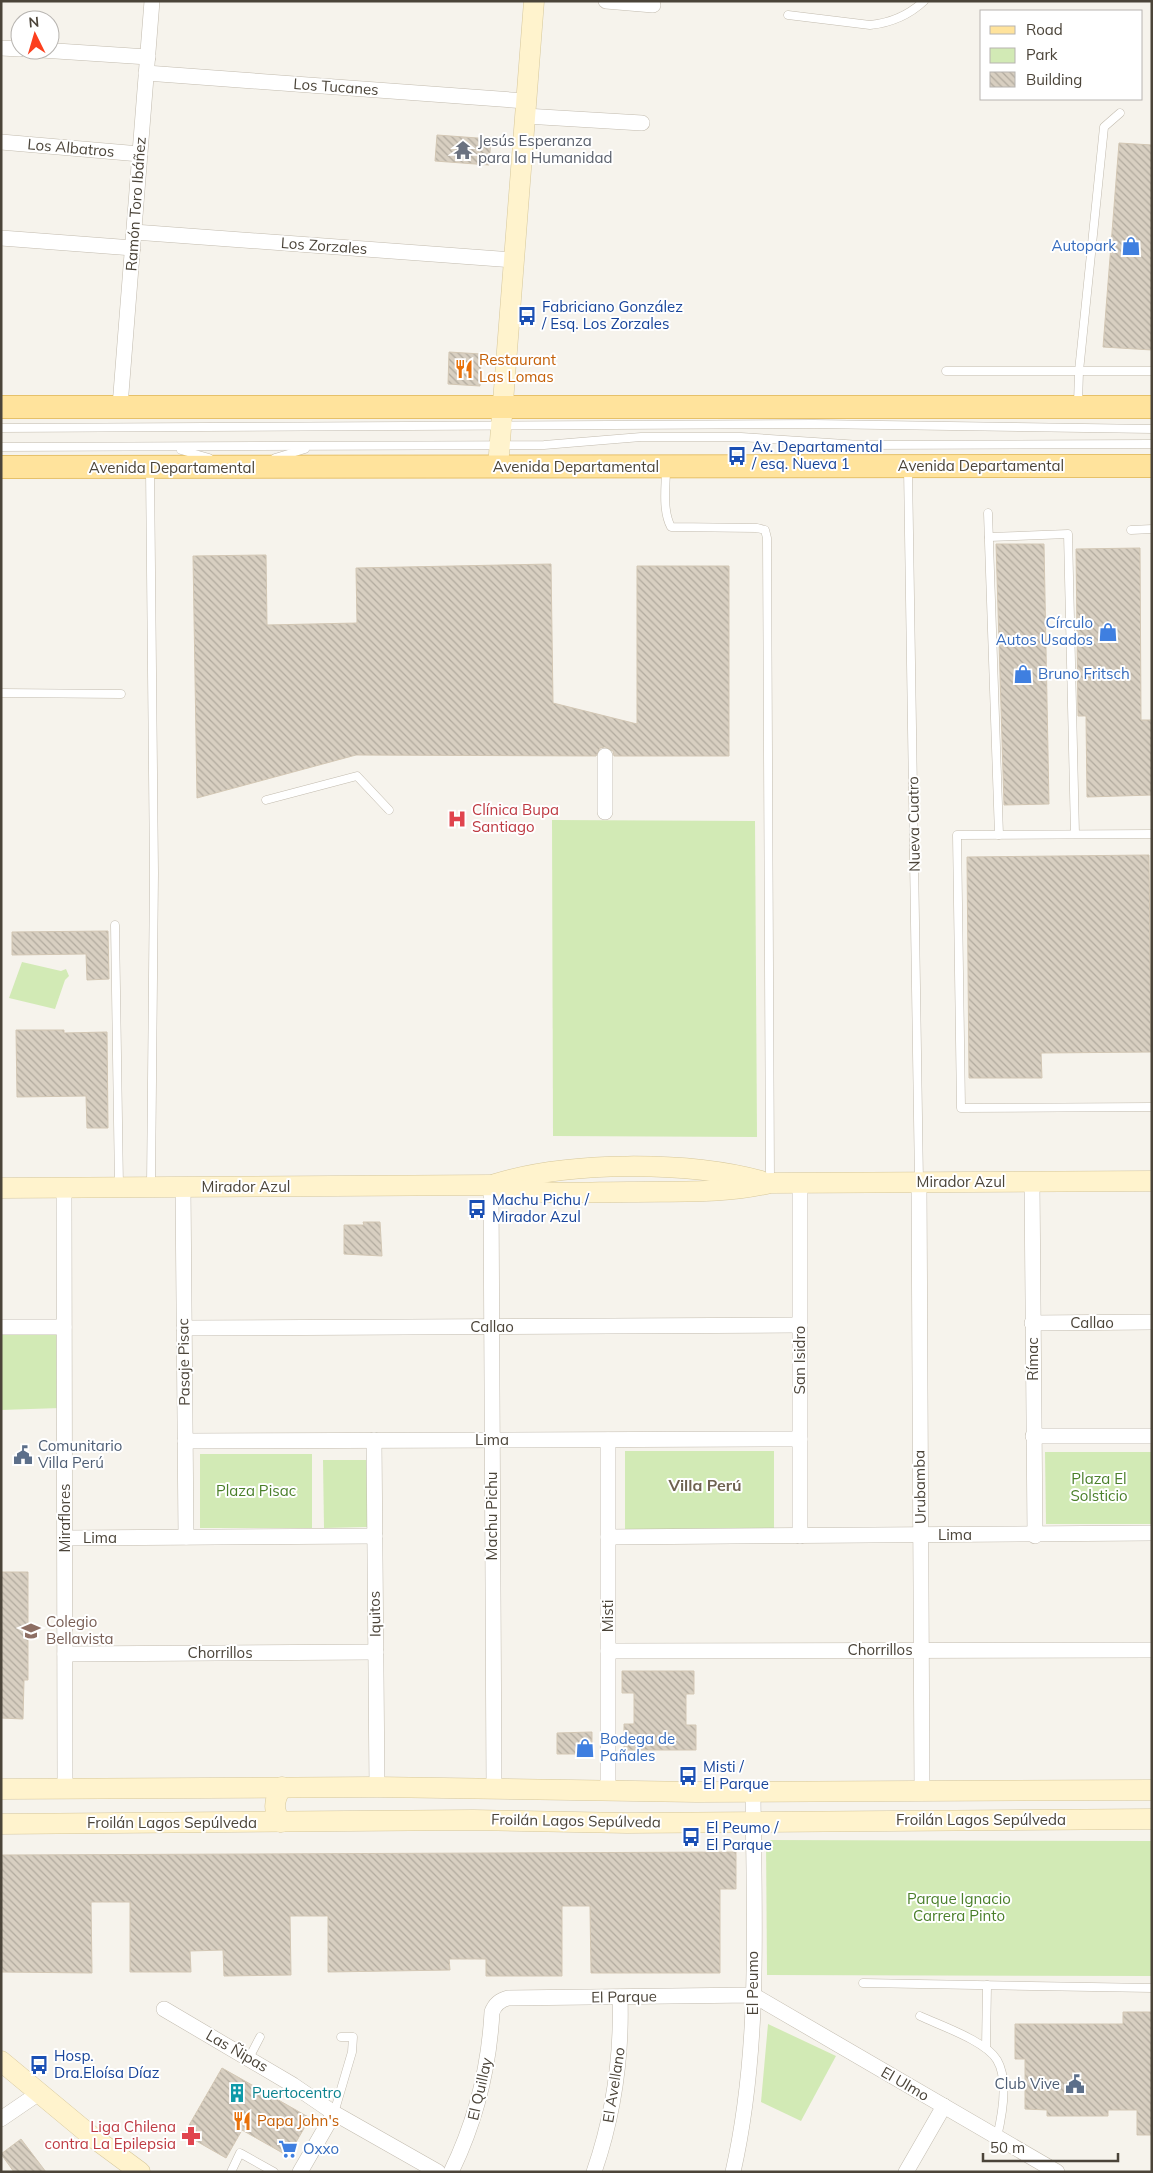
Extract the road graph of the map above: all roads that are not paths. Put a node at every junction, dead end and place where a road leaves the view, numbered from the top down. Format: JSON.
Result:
{"nodes":[{"id":1,"x":152,"y":1,"type":"edge"},
{"id":2,"x":534,"y":1,"type":"edge"},
{"id":3,"x":606,"y":1,"type":"edge"},
{"id":4,"x":924,"y":1,"type":"edge"},
{"id":5,"x":653,"y":5,"type":"dead end"},
{"id":6,"x":788,"y":15,"type":"dead end"},
{"id":7,"x":60,"y":51,"type":"edge"},
{"id":8,"x":148,"y":56,"type":"junction"},
{"id":9,"x":146,"y":73,"type":"junction"},
{"id":10,"x":526,"y":108,"type":"junction"},
{"id":11,"x":1120,"y":113,"type":"dead end"},
{"id":12,"x":642,"y":123,"type":"dead end"},
{"id":13,"x":1,"y":142,"type":"edge"},
{"id":14,"x":140,"y":154,"type":"junction"},
{"id":15,"x":134,"y":232,"type":"junction"},
{"id":16,"x":1,"y":238,"type":"edge"},
{"id":17,"x":133,"y":248,"type":"junction"},
{"id":18,"x":514,"y":260,"type":"junction"},
{"id":19,"x":946,"y":371,"type":"dead end"},
{"id":20,"x":1079,"y":371,"type":"junction"},
{"id":21,"x":1152,"y":372,"type":"edge"},
{"id":22,"x":120,"y":406,"type":"junction"},
{"id":23,"x":1078,"y":406,"type":"junction"},
{"id":24,"x":1,"y":407,"type":"edge"},
{"id":25,"x":1152,"y":407,"type":"edge"},
{"id":26,"x":501,"y":415,"type":"junction"},
{"id":27,"x":1,"y":428,"type":"edge"},
{"id":28,"x":1152,"y":429,"type":"edge"},
{"id":29,"x":1152,"y":444,"type":"edge"},
{"id":30,"x":500,"y":445,"type":"junction"},
{"id":31,"x":314,"y":446,"type":"junction"},
{"id":32,"x":1,"y":447,"type":"edge"},
{"id":33,"x":172,"y":447,"type":"junction"},
{"id":34,"x":908,"y":466,"type":"junction"},
{"id":35,"x":1152,"y":466,"type":"edge"},
{"id":36,"x":150,"y":467,"type":"junction"},
{"id":37,"x":498,"y":467,"type":"junction"},
{"id":38,"x":666,"y":467,"type":"junction"},
{"id":39,"x":1,"y":468,"type":"edge"},
{"id":40,"x":240,"y":468,"type":"junction"},
{"id":41,"x":988,"y":514,"type":"dead end"},
{"id":42,"x":1152,"y":529,"type":"edge"},
{"id":43,"x":1131,"y":530,"type":"dead end"},
{"id":44,"x":989,"y":537,"type":"junction"},
{"id":45,"x":1,"y":693,"type":"edge"},
{"id":46,"x":121,"y":694,"type":"dead end"},
{"id":47,"x":605,"y":756,"type":"dead end"},
{"id":48,"x":266,"y":800,"type":"dead end"},
{"id":49,"x":390,"y":810,"type":"dead end"},
{"id":50,"x":605,"y":812,"type":"dead end"},
{"id":51,"x":1075,"y":834,"type":"junction"},
{"id":52,"x":1152,"y":834,"type":"edge"},
{"id":53,"x":998,"y":835,"type":"junction"},
{"id":54,"x":115,"y":925,"type":"dead end"},
{"id":55,"x":1152,"y":1107,"type":"edge"},
{"id":56,"x":1152,"y":1181,"type":"edge"},
{"id":57,"x":918,"y":1182,"type":"junction"},
{"id":58,"x":1032,"y":1182,"type":"junction"},
{"id":59,"x":770,"y":1183,"type":"junction"},
{"id":60,"x":800,"y":1183,"type":"junction"},
{"id":61,"x":491,"y":1185,"type":"junction"},
{"id":62,"x":119,"y":1187,"type":"junction"},
{"id":63,"x":151,"y":1187,"type":"junction"},
{"id":64,"x":182,"y":1187,"type":"junction"},
{"id":65,"x":1,"y":1188,"type":"edge"},
{"id":66,"x":64,"y":1188,"type":"junction"},
{"id":67,"x":1152,"y":1322,"type":"edge"},
{"id":68,"x":1032,"y":1323,"type":"junction"},
{"id":69,"x":800,"y":1325,"type":"junction"},
{"id":70,"x":64,"y":1326,"type":"junction"},
{"id":71,"x":492,"y":1326,"type":"junction"},
{"id":72,"x":1,"y":1327,"type":"edge"},
{"id":73,"x":184,"y":1328,"type":"junction"},
{"id":74,"x":1033,"y":1436,"type":"junction"},
{"id":75,"x":1152,"y":1436,"type":"edge"},
{"id":76,"x":800,"y":1439,"type":"junction"},
{"id":77,"x":374,"y":1440,"type":"junction"},
{"id":78,"x":492,"y":1440,"type":"junction"},
{"id":79,"x":608,"y":1440,"type":"junction"},
{"id":80,"x":185,"y":1441,"type":"junction"},
{"id":81,"x":1152,"y":1533,"type":"edge"},
{"id":82,"x":921,"y":1535,"type":"junction"},
{"id":83,"x":374,"y":1536,"type":"junction"},
{"id":84,"x":800,"y":1536,"type":"junction"},
{"id":85,"x":1035,"y":1536,"type":"junction"},
{"id":86,"x":186,"y":1537,"type":"junction"},
{"id":87,"x":608,"y":1537,"type":"junction"},
{"id":88,"x":65,"y":1538,"type":"junction"},
{"id":89,"x":920,"y":1650,"type":"junction"},
{"id":90,"x":1152,"y":1650,"type":"edge"},
{"id":91,"x":608,"y":1651,"type":"junction"},
{"id":92,"x":376,"y":1652,"type":"junction"},
{"id":93,"x":65,"y":1654,"type":"junction"},
{"id":94,"x":282,"y":1787,"type":"junction"},
{"id":95,"x":377,"y":1787,"type":"junction"},
{"id":96,"x":488,"y":1787,"type":"junction"},
{"id":97,"x":1,"y":1789,"type":"edge"},
{"id":98,"x":65,"y":1789,"type":"junction"},
{"id":99,"x":1125,"y":1790,"type":"junction"},
{"id":100,"x":1152,"y":1790,"type":"edge"},
{"id":101,"x":608,"y":1791,"type":"junction"},
{"id":102,"x":922,"y":1791,"type":"junction"},
{"id":103,"x":753,"y":1792,"type":"junction"},
{"id":104,"x":1126,"y":1819,"type":"junction"},
{"id":105,"x":1152,"y":1819,"type":"edge"},
{"id":106,"x":473,"y":1820,"type":"junction"},
{"id":107,"x":281,"y":1822,"type":"junction"},
{"id":108,"x":753,"y":1822,"type":"junction"},
{"id":109,"x":1,"y":1824,"type":"edge"},
{"id":110,"x":864,"y":1983,"type":"dead end"},
{"id":111,"x":987,"y":1985,"type":"junction"},
{"id":112,"x":1152,"y":1988,"type":"edge"},
{"id":113,"x":753,"y":1996,"type":"junction"},
{"id":114,"x":620,"y":1997,"type":"junction"},
{"id":115,"x":497,"y":2004,"type":"joint"},
{"id":116,"x":164,"y":2009,"type":"dead end"},
{"id":117,"x":920,"y":2016,"type":"dead end"},
{"id":118,"x":260,"y":2037,"type":"dead end"},
{"id":119,"x":341,"y":2037,"type":"dead end"},
{"id":120,"x":986,"y":2048,"type":"junction"},
{"id":121,"x":249,"y":2058,"type":"junction"},
{"id":122,"x":1,"y":2061,"type":"edge"},
{"id":123,"x":39,"y":2093,"type":"junction"},
{"id":124,"x":944,"y":2106,"type":"junction"},
{"id":125,"x":334,"y":2113,"type":"junction"},
{"id":126,"x":1,"y":2120,"type":"edge"},
{"id":127,"x":997,"y":2137,"type":"junction"},
{"id":128,"x":136,"y":2171,"type":"edge"},
{"id":129,"x":1055,"y":2171,"type":"edge"},
{"id":130,"x":231,"y":2172,"type":"edge"},
{"id":131,"x":274,"y":2172,"type":"edge"},
{"id":132,"x":300,"y":2172,"type":"edge"},
{"id":133,"x":438,"y":2172,"type":"edge"},
{"id":134,"x":451,"y":2172,"type":"edge"},
{"id":135,"x":594,"y":2172,"type":"edge"},
{"id":136,"x":733,"y":2172,"type":"edge"},
{"id":137,"x":906,"y":2172,"type":"edge"}],
"edges":[{"from":1,"to":8,"type":"street","name":"Ramón Toro Ibáñez"},
{"from":2,"to":10,"type":"street"},
{"from":3,"to":5,"type":"street"},
{"from":4,"to":6,"type":"lane"},
{"from":7,"to":8,"type":"street"},
{"from":8,"to":9,"type":"street","name":"Ramón Toro Ibáñez"},
{"from":9,"to":10,"type":"street","name":"Los Tucanes"},
{"from":9,"to":14,"type":"street","name":"Ramón Toro Ibáñez"},
{"from":10,"to":12,"type":"street","name":"Los Tucanes"},
{"from":10,"to":18,"type":"street"},
{"from":11,"to":20,"type":"lane"},
{"from":13,"to":14,"type":"street","name":"Los Albatros"},
{"from":14,"to":15,"type":"street","name":"Ramón Toro Ibáñez"},
{"from":15,"to":17,"type":"street","name":"Ramón Toro Ibáñez"},
{"from":15,"to":18,"type":"street","name":"Los Zorzales"},
{"from":16,"to":17,"type":"street"},
{"from":17,"to":22,"type":"street","name":"Ramón Toro Ibáñez"},
{"from":18,"to":26,"type":"street"},
{"from":19,"to":20,"type":"lane"},
{"from":20,"to":21,"type":"lane"},
{"from":20,"to":23,"type":"lane"},
{"from":22,"to":24,"type":"main road"},
{"from":22,"to":26,"type":"main road"},
{"from":23,"to":25,"type":"main road"},
{"from":23,"to":26,"type":"main road"},
{"from":26,"to":27,"type":"lane"},
{"from":26,"to":28,"type":"lane"},
{"from":26,"to":30,"type":"street"},
{"from":29,"to":30,"type":"lane"},
{"from":30,"to":31,"type":"lane"},
{"from":30,"to":37,"type":"street"},
{"from":31,"to":33,"type":"lane"},
{"from":31,"to":40,"type":"lane"},
{"from":32,"to":33,"type":"lane"},
{"from":33,"to":40,"type":"lane"},
{"from":34,"to":35,"type":"main road","name":"Avenida Departamental"},
{"from":34,"to":38,"type":"main road","name":"Avenida Departamental"},
{"from":34,"to":57,"type":"lane","name":"Nueva Cuatro"},
{"from":36,"to":39,"type":"main road","name":"Avenida Departamental"},
{"from":36,"to":40,"type":"main road","name":"Avenida Departamental"},
{"from":36,"to":63,"type":"lane"},
{"from":37,"to":38,"type":"main road","name":"Avenida Departamental"},
{"from":37,"to":40,"type":"main road","name":"Avenida Departamental"},
{"from":38,"to":59,"type":"lane"},
{"from":41,"to":44,"type":"lane"},
{"from":42,"to":43,"type":"lane"},
{"from":44,"to":51,"type":"lane"},
{"from":44,"to":53,"type":"lane"},
{"from":45,"to":46,"type":"lane"},
{"from":47,"to":50,"type":"street"},
{"from":48,"to":49,"type":"lane"},
{"from":51,"to":52,"type":"lane"},
{"from":51,"to":53,"type":"lane"},
{"from":53,"to":55,"type":"lane"},
{"from":54,"to":62,"type":"lane"},
{"from":56,"to":58,"type":"street","name":"Mirador Azul"},
{"from":57,"to":58,"type":"street","name":"Mirador Azul"},
{"from":57,"to":60,"type":"street","name":"Mirador Azul"},
{"from":57,"to":82,"type":"street","name":"Urubamba"},
{"from":58,"to":68,"type":"street","name":"Rímac"},
{"from":59,"to":60,"type":"street","name":"Mirador Azul"},
{"from":59,"to":61,"type":"street","name":"Mirador Azul"},
{"from":60,"to":69,"type":"street","name":"San Isidro"},
{"from":61,"to":64,"type":"street","name":"Mirador Azul"},
{"from":61,"to":71,"type":"street","name":"Machu Pichu"},
{"from":62,"to":63,"type":"street","name":"Mirador Azul"},
{"from":62,"to":66,"type":"street","name":"Mirador Azul"},
{"from":63,"to":64,"type":"street","name":"Mirador Azul"},
{"from":64,"to":73,"type":"street","name":"Pasaje Pisac"},
{"from":65,"to":66,"type":"street","name":"Mirador Azul"},
{"from":66,"to":70,"type":"street","name":"Miraflores"},
{"from":67,"to":68,"type":"street","name":"Callao"},
{"from":68,"to":74,"type":"street","name":"Rímac"},
{"from":69,"to":71,"type":"street","name":"Callao"},
{"from":69,"to":76,"type":"street","name":"San Isidro"},
{"from":70,"to":72,"type":"street"},
{"from":70,"to":88,"type":"street","name":"Miraflores"},
{"from":71,"to":73,"type":"street","name":"Callao"},
{"from":71,"to":78,"type":"street","name":"Machu Pichu"},
{"from":73,"to":80,"type":"street","name":"Pasaje Pisac"},
{"from":74,"to":75,"type":"street"},
{"from":74,"to":85,"type":"street","name":"Rímac"},
{"from":76,"to":79,"type":"street","name":"Lima"},
{"from":76,"to":84,"type":"street","name":"San Isidro"},
{"from":77,"to":78,"type":"street","name":"Lima"},
{"from":77,"to":80,"type":"street","name":"Lima"},
{"from":77,"to":83,"type":"street","name":"Iquitos"},
{"from":78,"to":79,"type":"street","name":"Lima"},
{"from":78,"to":96,"type":"street","name":"Machu Pichu"},
{"from":79,"to":87,"type":"street","name":"Misti"},
{"from":80,"to":86,"type":"street","name":"Pasaje Pisac"},
{"from":81,"to":85,"type":"street","name":"Lima"},
{"from":82,"to":84,"type":"street","name":"Lima"},
{"from":82,"to":85,"type":"street","name":"Lima"},
{"from":82,"to":89,"type":"street","name":"Urubamba"},
{"from":83,"to":86,"type":"street","name":"Lima"},
{"from":83,"to":92,"type":"street","name":"Iquitos"},
{"from":84,"to":87,"type":"street","name":"Lima"},
{"from":86,"to":88,"type":"street","name":"Lima"},
{"from":87,"to":91,"type":"street","name":"Misti"},
{"from":88,"to":93,"type":"street","name":"Miraflores"},
{"from":89,"to":90,"type":"street","name":"Chorrillos"},
{"from":89,"to":91,"type":"street","name":"Chorrillos"},
{"from":89,"to":102,"type":"street","name":"Urubamba"},
{"from":91,"to":101,"type":"street","name":"Misti"},
{"from":92,"to":93,"type":"street","name":"Chorrillos"},
{"from":92,"to":95,"type":"street","name":"Iquitos"},
{"from":93,"to":98,"type":"street","name":"Miraflores"},
{"from":94,"to":95,"type":"street","name":"Froilán Lagos Sepúlveda"},
{"from":94,"to":98,"type":"street","name":"Froilán Lagos Sepúlveda"},
{"from":94,"to":107,"type":"street"},
{"from":95,"to":96,"type":"street","name":"Froilán Lagos Sepúlveda"},
{"from":96,"to":101,"type":"street","name":"Froilán Lagos Sepúlveda"},
{"from":96,"to":106,"type":"street"},
{"from":97,"to":98,"type":"street","name":"Froilán Lagos Sepúlveda"},
{"from":99,"to":100,"type":"street","name":"Froilán Lagos Sepúlveda"},
{"from":99,"to":102,"type":"street","name":"Froilán Lagos Sepúlveda"},
{"from":99,"to":104,"type":"street"},
{"from":101,"to":103,"type":"street","name":"Froilán Lagos Sepúlveda"},
{"from":102,"to":103,"type":"street","name":"Froilán Lagos Sepúlveda"},
{"from":103,"to":108,"type":"street","name":"El Peumo"},
{"from":104,"to":105,"type":"street","name":"Froilán Lagos Sepúlveda"},
{"from":104,"to":108,"type":"street","name":"Froilán Lagos Sepúlveda"},
{"from":106,"to":107,"type":"street","name":"Froilán Lagos Sepúlveda"},
{"from":106,"to":108,"type":"street","name":"Froilán Lagos Sepúlveda"},
{"from":107,"to":109,"type":"street","name":"Froilán Lagos Sepúlveda"},
{"from":108,"to":113,"type":"street","name":"El Peumo"},
{"from":110,"to":111,"type":"lane"},
{"from":111,"to":112,"type":"lane"},
{"from":111,"to":120,"type":"lane"},
{"from":113,"to":114,"type":"street","name":"El Parque"},
{"from":113,"to":124,"type":"street","name":"El Ulmo"},
{"from":113,"to":136,"type":"street","name":"El Peumo"},
{"from":114,"to":115,"type":"street","name":"El Parque"},
{"from":114,"to":135,"type":"street","name":"El Avellano"},
{"from":115,"to":134,"type":"street","name":"El Quillay"},
{"from":116,"to":121,"type":"street","name":"Las Ñipas"},
{"from":117,"to":120,"type":"lane"},
{"from":118,"to":121,"type":"lane"},
{"from":119,"to":125,"type":"lane"},
{"from":120,"to":127,"type":"lane"},
{"from":121,"to":125,"type":"street","name":"Las Ñipas"},
{"from":122,"to":123,"type":"street"},
{"from":123,"to":126,"type":"street"},
{"from":123,"to":128,"type":"street"},
{"from":124,"to":127,"type":"street","name":"El Ulmo"},
{"from":124,"to":137,"type":"street"},
{"from":125,"to":132,"type":"street"},
{"from":125,"to":133,"type":"street","name":"Las Ñipas"},
{"from":127,"to":129,"type":"street","name":"El Ulmo"},
{"from":130,"to":131,"type":"lane"}]}
